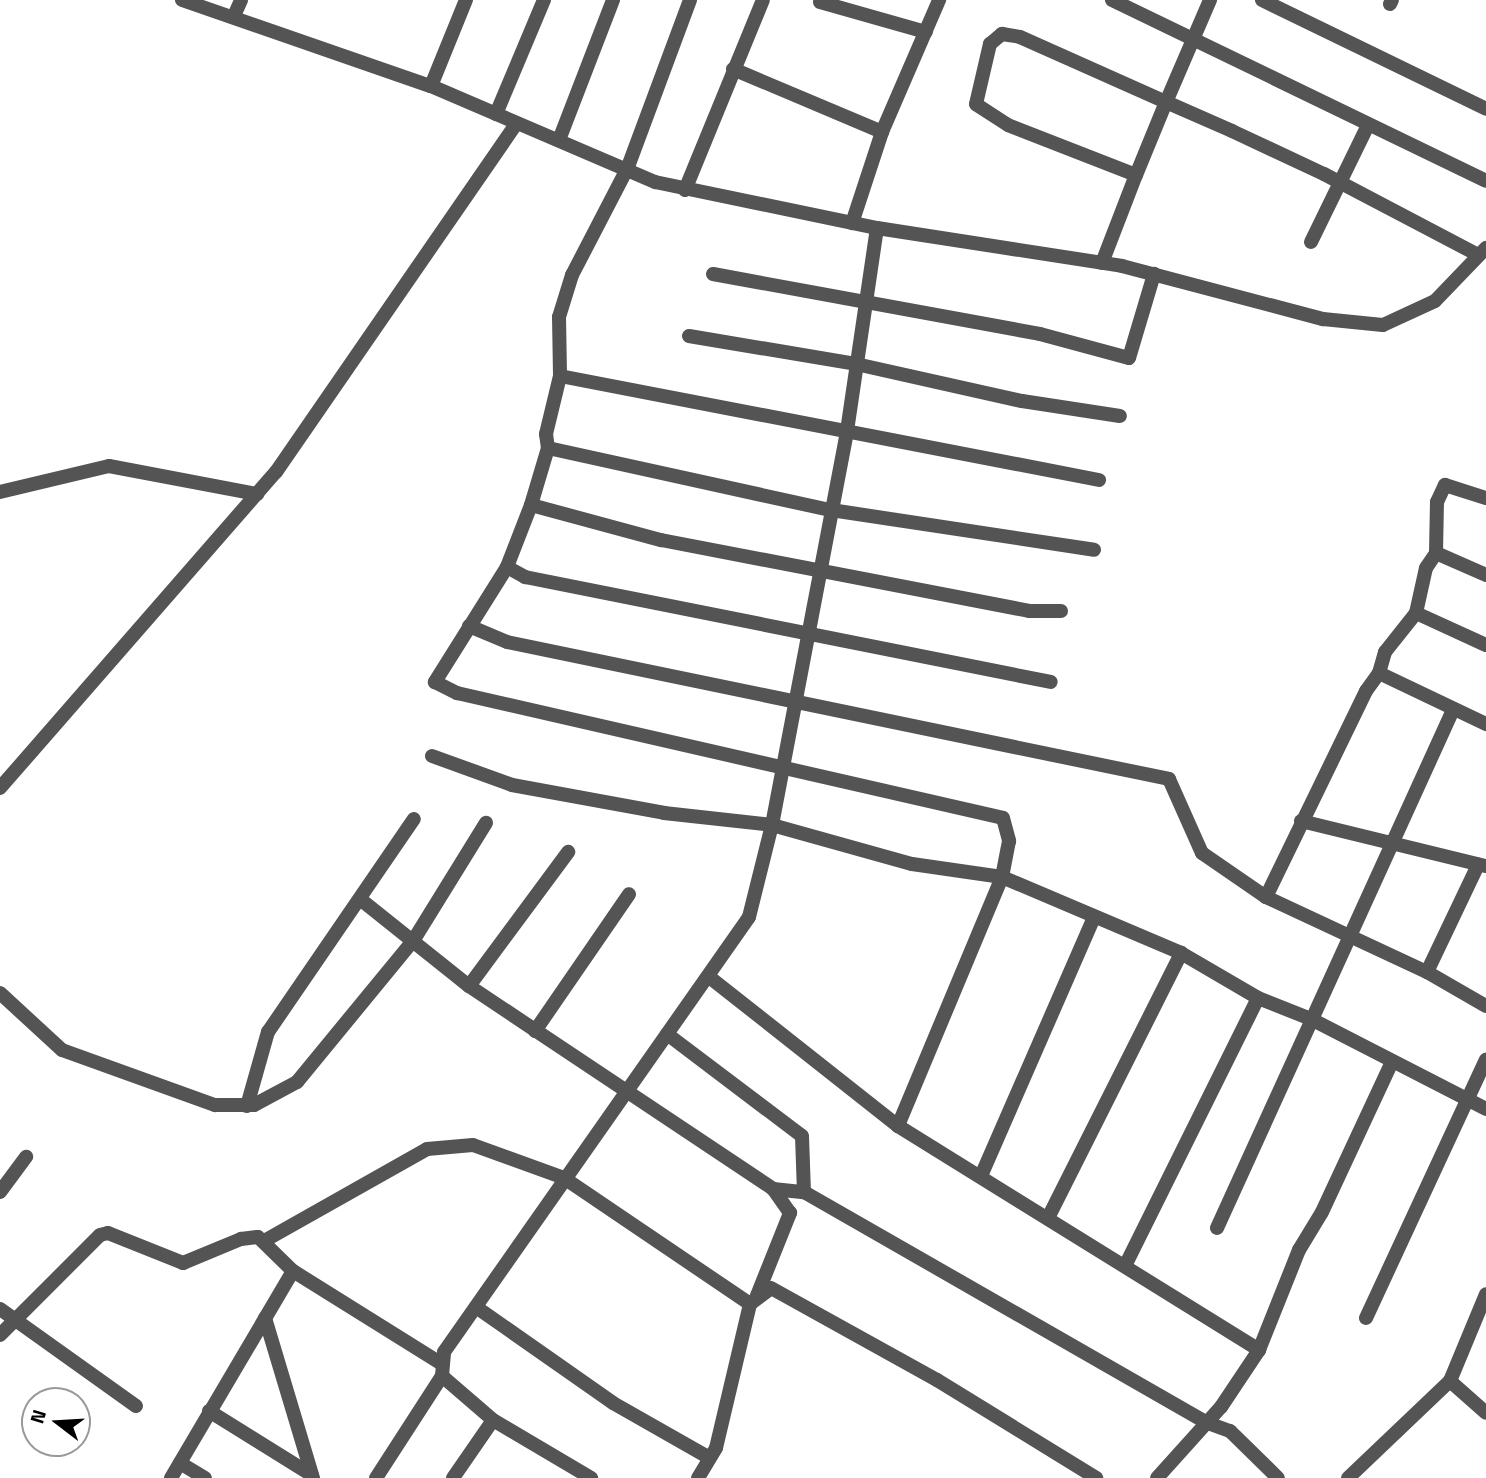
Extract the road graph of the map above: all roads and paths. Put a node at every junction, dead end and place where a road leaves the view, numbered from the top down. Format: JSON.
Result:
{"nodes":[{"id":1,"x":182,"y":0,"type":"edge"},
{"id":2,"x":240,"y":0,"type":"edge"},
{"id":3,"x":466,"y":0,"type":"edge"},
{"id":4,"x":544,"y":0,"type":"edge"},
{"id":5,"x":613,"y":0,"type":"edge"},
{"id":6,"x":690,"y":0,"type":"edge"},
{"id":7,"x":763,"y":0,"type":"edge"},
{"id":8,"x":939,"y":0,"type":"edge"},
{"id":9,"x":1112,"y":0,"type":"edge"},
{"id":10,"x":1210,"y":0,"type":"edge"},
{"id":11,"x":1262,"y":0,"type":"edge"},
{"id":12,"x":820,"y":2,"type":"dead end"},
{"id":13,"x":234,"y":16,"type":"junction"},
{"id":14,"x":926,"y":32,"type":"junction"},
{"id":15,"x":1194,"y":37,"type":"junction"},
{"id":16,"x":733,"y":69,"type":"junction"},
{"id":17,"x":431,"y":86,"type":"junction"},
{"id":18,"x":1166,"y":102,"type":"junction"},
{"id":19,"x":1486,"y":109,"type":"edge"},
{"id":20,"x":496,"y":114,"type":"junction"},
{"id":21,"x":516,"y":124,"type":"junction"},
{"id":22,"x":1368,"y":125,"type":"junction"},
{"id":23,"x":883,"y":132,"type":"junction"},
{"id":24,"x":559,"y":140,"type":"junction"},
{"id":25,"x":627,"y":169,"type":"junction"},
{"id":26,"x":1136,"y":176,"type":"junction"},
{"id":27,"x":1486,"y":181,"type":"edge"},
{"id":28,"x":1340,"y":182,"type":"junction"},
{"id":29,"x":685,"y":190,"type":"junction"},
{"id":30,"x":852,"y":223,"type":"junction"},
{"id":31,"x":877,"y":228,"type":"junction"},
{"id":32,"x":1311,"y":242,"type":"dead end"},
{"id":33,"x":1482,"y":251,"type":"edge"},
{"id":34,"x":1102,"y":263,"type":"junction"},
{"id":35,"x":713,"y":274,"type":"dead end"},
{"id":36,"x":1154,"y":274,"type":"junction"},
{"id":37,"x":866,"y":303,"type":"junction"},
{"id":38,"x":690,"y":336,"type":"dead end"},
{"id":39,"x":856,"y":364,"type":"junction"},
{"id":40,"x":560,"y":376,"type":"junction"},
{"id":41,"x":1120,"y":416,"type":"dead end"},
{"id":42,"x":848,"y":431,"type":"junction"},
{"id":43,"x":548,"y":447,"type":"junction"},
{"id":44,"x":1099,"y":480,"type":"dead end"},
{"id":45,"x":0,"y":492,"type":"edge"},
{"id":46,"x":257,"y":494,"type":"junction"},
{"id":47,"x":1486,"y":498,"type":"edge"},
{"id":48,"x":531,"y":505,"type":"junction"},
{"id":49,"x":831,"y":510,"type":"junction"},
{"id":50,"x":1094,"y":550,"type":"dead end"},
{"id":51,"x":1436,"y":553,"type":"junction"},
{"id":52,"x":507,"y":567,"type":"junction"},
{"id":53,"x":820,"y":571,"type":"junction"},
{"id":54,"x":1486,"y":575,"type":"edge"},
{"id":55,"x":1061,"y":611,"type":"dead end"},
{"id":56,"x":1416,"y":613,"type":"junction"},
{"id":57,"x":469,"y":626,"type":"junction"},
{"id":58,"x":807,"y":635,"type":"junction"},
{"id":59,"x":1486,"y":645,"type":"edge"},
{"id":60,"x":1379,"y":673,"type":"junction"},
{"id":61,"x":1051,"y":682,"type":"dead end"},
{"id":62,"x":796,"y":702,"type":"junction"},
{"id":63,"x":1453,"y":710,"type":"junction"},
{"id":64,"x":1486,"y":724,"type":"edge"},
{"id":65,"x":432,"y":756,"type":"dead end"},
{"id":66,"x":782,"y":768,"type":"junction"},
{"id":67,"x":0,"y":788,"type":"edge"},
{"id":68,"x":414,"y":820,"type":"dead end"},
{"id":69,"x":1301,"y":821,"type":"junction"},
{"id":70,"x":486,"y":823,"type":"dead end"},
{"id":71,"x":772,"y":825,"type":"junction"},
{"id":72,"x":1389,"y":845,"type":"junction"},
{"id":73,"x":568,"y":852,"type":"dead end"},
{"id":74,"x":1482,"y":865,"type":"edge"},
{"id":75,"x":1002,"y":877,"type":"junction"},
{"id":76,"x":629,"y":894,"type":"dead end"},
{"id":77,"x":1266,"y":897,"type":"junction"},
{"id":78,"x":360,"y":899,"type":"junction"},
{"id":79,"x":1094,"y":917,"type":"junction"},
{"id":80,"x":1348,"y":938,"type":"junction"},
{"id":81,"x":413,"y":941,"type":"junction"},
{"id":82,"x":1181,"y":953,"type":"junction"},
{"id":83,"x":1427,"y":972,"type":"junction"},
{"id":84,"x":709,"y":977,"type":"junction"},
{"id":85,"x":469,"y":986,"type":"junction"},
{"id":86,"x":0,"y":993,"type":"edge"},
{"id":87,"x":1258,"y":998,"type":"junction"},
{"id":88,"x":1486,"y":1006,"type":"edge"},
{"id":89,"x":1311,"y":1018,"type":"junction"},
{"id":90,"x":535,"y":1031,"type":"junction"},
{"id":91,"x":667,"y":1034,"type":"junction"},
{"id":92,"x":1486,"y":1060,"type":"edge"},
{"id":93,"x":1392,"y":1062,"type":"junction"},
{"id":94,"x":625,"y":1093,"type":"junction"},
{"id":95,"x":1468,"y":1100,"type":"junction"},
{"id":96,"x":247,"y":1106,"type":"junction"},
{"id":97,"x":1486,"y":1109,"type":"edge"},
{"id":98,"x":898,"y":1126,"type":"junction"},
{"id":99,"x":26,"y":1157,"type":"dead end"},
{"id":100,"x":981,"y":1177,"type":"junction"},
{"id":101,"x":565,"y":1178,"type":"junction"},
{"id":102,"x":773,"y":1189,"type":"junction"},
{"id":103,"x":0,"y":1192,"type":"edge"},
{"id":104,"x":804,"y":1192,"type":"junction"},
{"id":105,"x":1048,"y":1218,"type":"junction"},
{"id":106,"x":1217,"y":1228,"type":"dead end"},
{"id":107,"x":264,"y":1241,"type":"junction"},
{"id":108,"x":1125,"y":1266,"type":"junction"},
{"id":109,"x":293,"y":1270,"type":"junction"},
{"id":110,"x":1486,"y":1294,"type":"edge"},
{"id":111,"x":753,"y":1302,"type":"junction"},
{"id":112,"x":476,"y":1307,"type":"junction"},
{"id":113,"x":0,"y":1309,"type":"edge"},
{"id":114,"x":16,"y":1318,"type":"junction"},
{"id":115,"x":265,"y":1318,"type":"junction"},
{"id":116,"x":1366,"y":1318,"type":"dead end"},
{"id":117,"x":0,"y":1335,"type":"edge"},
{"id":118,"x":1259,"y":1350,"type":"junction"},
{"id":119,"x":441,"y":1370,"type":"junction"},
{"id":120,"x":1450,"y":1381,"type":"junction"},
{"id":121,"x":136,"y":1406,"type":"dead end"},
{"id":122,"x":209,"y":1410,"type":"junction"},
{"id":123,"x":1486,"y":1413,"type":"edge"},
{"id":124,"x":493,"y":1420,"type":"junction"},
{"id":125,"x":1205,"y":1422,"type":"junction"},
{"id":126,"x":708,"y":1457,"type":"junction"},
{"id":127,"x":180,"y":1463,"type":"junction"},
{"id":128,"x":570,"y":1465,"type":"junction"},
{"id":129,"x":313,"y":1477,"type":"edge"},
{"id":130,"x":171,"y":1478,"type":"edge"},
{"id":131,"x":205,"y":1478,"type":"edge"},
{"id":132,"x":376,"y":1478,"type":"edge"},
{"id":133,"x":453,"y":1478,"type":"edge"},
{"id":134,"x":561,"y":1478,"type":"edge"},
{"id":135,"x":591,"y":1478,"type":"edge"},
{"id":136,"x":698,"y":1478,"type":"edge"},
{"id":137,"x":1096,"y":1478,"type":"edge"},
{"id":138,"x":1157,"y":1478,"type":"edge"},
{"id":139,"x":1278,"y":1478,"type":"edge"},
{"id":140,"x":1348,"y":1478,"type":"edge"}],
"edges":[{"from":1,"to":13,"type":"street"},
{"from":2,"to":13,"type":"street"},
{"from":3,"to":17,"type":"street"},
{"from":4,"to":20,"type":"street"},
{"from":5,"to":24,"type":"street"},
{"from":6,"to":25,"type":"street"},
{"from":7,"to":16,"type":"street"},
{"from":8,"to":14,"type":"street"},
{"from":9,"to":15,"type":"street"},
{"from":10,"to":15,"type":"street"},
{"from":11,"to":19,"type":"street"},
{"from":12,"to":14,"type":"street"},
{"from":13,"to":17,"type":"street"},
{"from":14,"to":23,"type":"street"},
{"from":15,"to":18,"type":"street"},
{"from":15,"to":22,"type":"street"},
{"from":16,"to":23,"type":"street"},
{"from":16,"to":29,"type":"street"},
{"from":17,"to":20,"type":"street"},
{"from":18,"to":26,"type":"street"},
{"from":18,"to":26,"type":"street"},
{"from":18,"to":28,"type":"street"},
{"from":20,"to":21,"type":"street"},
{"from":21,"to":24,"type":"street"},
{"from":21,"to":46,"type":"street"},
{"from":22,"to":27,"type":"street"},
{"from":22,"to":28,"type":"street"},
{"from":23,"to":30,"type":"street"},
{"from":24,"to":25,"type":"street"},
{"from":25,"to":29,"type":"street"},
{"from":25,"to":40,"type":"street"},
{"from":26,"to":34,"type":"street"},
{"from":28,"to":32,"type":"street"},
{"from":28,"to":33,"type":"street"},
{"from":29,"to":30,"type":"street"},
{"from":30,"to":31,"type":"street"},
{"from":31,"to":34,"type":"street"},
{"from":31,"to":37,"type":"street"},
{"from":33,"to":36,"type":"street"},
{"from":34,"to":36,"type":"street"},
{"from":35,"to":37,"type":"street"},
{"from":36,"to":37,"type":"street"},
{"from":37,"to":39,"type":"street"},
{"from":38,"to":39,"type":"street"},
{"from":39,"to":41,"type":"street"},
{"from":39,"to":42,"type":"street"},
{"from":40,"to":42,"type":"street"},
{"from":40,"to":43,"type":"street"},
{"from":42,"to":44,"type":"street"},
{"from":42,"to":49,"type":"street"},
{"from":43,"to":48,"type":"street"},
{"from":43,"to":49,"type":"street"},
{"from":45,"to":46,"type":"street"},
{"from":46,"to":67,"type":"street"},
{"from":47,"to":51,"type":"street"},
{"from":48,"to":52,"type":"street"},
{"from":48,"to":53,"type":"street"},
{"from":49,"to":50,"type":"street"},
{"from":49,"to":53,"type":"street"},
{"from":51,"to":54,"type":"street"},
{"from":51,"to":56,"type":"street"},
{"from":52,"to":57,"type":"street"},
{"from":52,"to":58,"type":"street"},
{"from":53,"to":55,"type":"street"},
{"from":53,"to":58,"type":"street"},
{"from":56,"to":59,"type":"street"},
{"from":56,"to":60,"type":"street"},
{"from":57,"to":62,"type":"street"},
{"from":57,"to":66,"type":"street"},
{"from":58,"to":61,"type":"street"},
{"from":58,"to":62,"type":"street"},
{"from":60,"to":63,"type":"street"},
{"from":60,"to":69,"type":"street"},
{"from":62,"to":66,"type":"street"},
{"from":62,"to":77,"type":"street"},
{"from":63,"to":64,"type":"street"},
{"from":63,"to":72,"type":"street"},
{"from":65,"to":71,"type":"street"},
{"from":66,"to":71,"type":"street"},
{"from":66,"to":75,"type":"street"},
{"from":68,"to":78,"type":"street"},
{"from":69,"to":72,"type":"street"},
{"from":69,"to":77,"type":"street"},
{"from":70,"to":81,"type":"street"},
{"from":71,"to":75,"type":"street"},
{"from":71,"to":84,"type":"street"},
{"from":72,"to":74,"type":"street"},
{"from":72,"to":80,"type":"street"},
{"from":73,"to":85,"type":"street"},
{"from":74,"to":83,"type":"street"},
{"from":75,"to":79,"type":"street"},
{"from":75,"to":98,"type":"street"},
{"from":76,"to":90,"type":"street"},
{"from":77,"to":80,"type":"street"},
{"from":78,"to":81,"type":"street"},
{"from":78,"to":96,"type":"street"},
{"from":79,"to":82,"type":"street"},
{"from":79,"to":100,"type":"street"},
{"from":80,"to":83,"type":"street"},
{"from":80,"to":89,"type":"street"},
{"from":81,"to":85,"type":"street"},
{"from":81,"to":96,"type":"street"},
{"from":82,"to":87,"type":"street"},
{"from":82,"to":105,"type":"street"},
{"from":83,"to":88,"type":"street"},
{"from":84,"to":91,"type":"street"},
{"from":84,"to":98,"type":"street"},
{"from":85,"to":90,"type":"street"},
{"from":86,"to":96,"type":"street"},
{"from":87,"to":89,"type":"street"},
{"from":87,"to":108,"type":"street"},
{"from":89,"to":93,"type":"street"},
{"from":89,"to":106,"type":"street"},
{"from":90,"to":94,"type":"street"},
{"from":91,"to":94,"type":"street"},
{"from":91,"to":104,"type":"street"},
{"from":92,"to":95,"type":"street"},
{"from":93,"to":95,"type":"street"},
{"from":93,"to":118,"type":"street"},
{"from":94,"to":101,"type":"street"},
{"from":94,"to":102,"type":"street"},
{"from":95,"to":97,"type":"street"},
{"from":95,"to":116,"type":"street"},
{"from":98,"to":100,"type":"street"},
{"from":99,"to":103,"type":"street"},
{"from":100,"to":105,"type":"street"},
{"from":101,"to":107,"type":"street"},
{"from":101,"to":111,"type":"street"},
{"from":101,"to":112,"type":"street"},
{"from":102,"to":104,"type":"street"},
{"from":102,"to":111,"type":"street"},
{"from":104,"to":125,"type":"street"},
{"from":105,"to":108,"type":"street"},
{"from":107,"to":109,"type":"street"},
{"from":107,"to":114,"type":"street"},
{"from":108,"to":118,"type":"street"},
{"from":109,"to":115,"type":"street"},
{"from":109,"to":119,"type":"street"},
{"from":110,"to":120,"type":"street"},
{"from":111,"to":126,"type":"street"},
{"from":111,"to":137,"type":"street"},
{"from":112,"to":119,"type":"street"},
{"from":112,"to":126,"type":"street"},
{"from":113,"to":114,"type":"street"},
{"from":114,"to":117,"type":"street"},
{"from":114,"to":121,"type":"street"},
{"from":115,"to":122,"type":"street"},
{"from":115,"to":129,"type":"street"},
{"from":118,"to":125,"type":"street"},
{"from":119,"to":124,"type":"street"},
{"from":119,"to":132,"type":"street"},
{"from":120,"to":123,"type":"street"},
{"from":120,"to":140,"type":"street"},
{"from":122,"to":127,"type":"street"},
{"from":122,"to":129,"type":"street"},
{"from":124,"to":128,"type":"street"},
{"from":124,"to":133,"type":"street"},
{"from":125,"to":138,"type":"street"},
{"from":125,"to":139,"type":"street"},
{"from":126,"to":136,"type":"street"},
{"from":127,"to":130,"type":"street"},
{"from":127,"to":131,"type":"street"},
{"from":128,"to":134,"type":"street"},
{"from":128,"to":135,"type":"street"}]}
